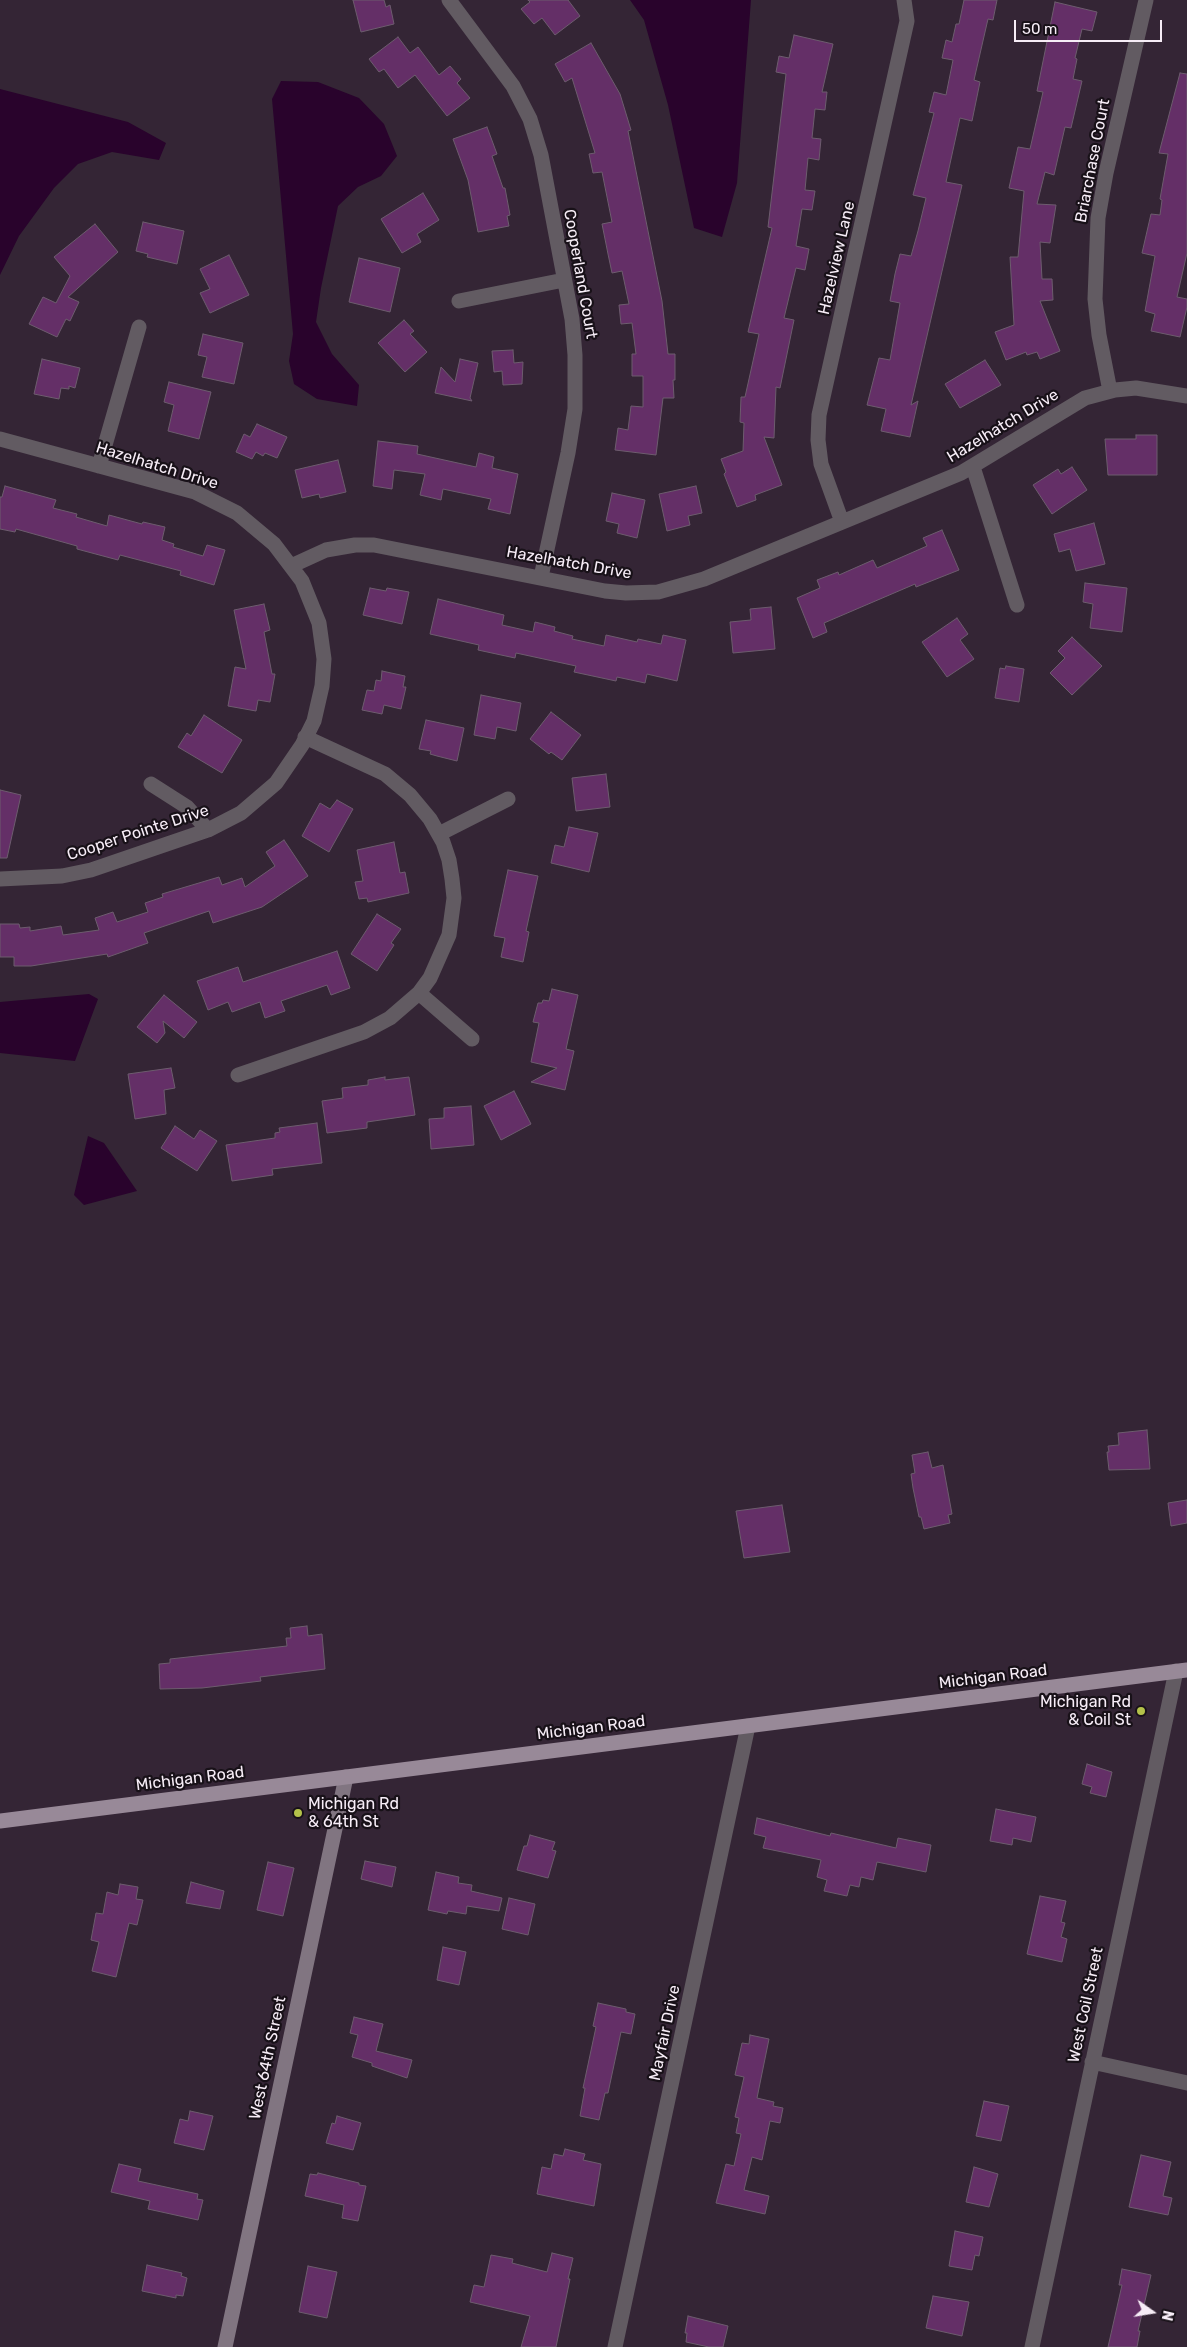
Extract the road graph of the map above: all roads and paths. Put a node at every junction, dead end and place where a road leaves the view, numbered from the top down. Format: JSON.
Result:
{"nodes":[{"id":1,"x":449,"y":0,"type":"edge"},
{"id":2,"x":904,"y":0,"type":"edge"},
{"id":3,"x":1146,"y":0,"type":"edge"},
{"id":4,"x":564,"y":280,"type":"junction"},
{"id":5,"x":459,"y":301,"type":"dead end"},
{"id":6,"x":139,"y":326,"type":"dead end"},
{"id":7,"x":1110,"y":391,"type":"junction"},
{"id":8,"x":1187,"y":396,"type":"edge"},
{"id":9,"x":0,"y":438,"type":"edge"},
{"id":10,"x":99,"y":466,"type":"junction"},
{"id":11,"x":973,"y":467,"type":"junction"},
{"id":12,"x":842,"y":522,"type":"junction"},
{"id":13,"x":291,"y":566,"type":"junction"},
{"id":14,"x":541,"y":577,"type":"junction"},
{"id":15,"x":1017,"y":605,"type":"dead end"},
{"id":16,"x":305,"y":737,"type":"junction"},
{"id":17,"x":151,"y":784,"type":"dead end"},
{"id":18,"x":508,"y":799,"type":"dead end"},
{"id":19,"x":208,"y":830,"type":"junction"},
{"id":20,"x":439,"y":834,"type":"junction"},
{"id":21,"x":0,"y":879,"type":"edge"},
{"id":22,"x":419,"y":993,"type":"junction"},
{"id":23,"x":472,"y":1040,"type":"dead end"},
{"id":24,"x":238,"y":1075,"type":"dead end"},
{"id":25,"x":1182,"y":1671,"type":"edge"},
{"id":26,"x":748,"y":1726,"type":"junction"},
{"id":27,"x":346,"y":1777,"type":"junction"},
{"id":28,"x":0,"y":1821,"type":"edge"},
{"id":29,"x":1092,"y":2062,"type":"junction"},
{"id":30,"x":1187,"y":2083,"type":"edge"},
{"id":31,"x":225,"y":2347,"type":"edge"},
{"id":32,"x":616,"y":2347,"type":"edge"},
{"id":33,"x":1032,"y":2347,"type":"edge"}],
"edges":[{"from":1,"to":4,"type":"street","name":"Cooperland Court"},
{"from":2,"to":12,"type":"street","name":"Hazelview Lane"},
{"from":3,"to":7,"type":"street","name":"Briarchase Court"},
{"from":4,"to":5,"type":"street"},
{"from":4,"to":14,"type":"street","name":"Cooperland Court"},
{"from":6,"to":10,"type":"street"},
{"from":7,"to":8,"type":"street","name":"Hazelhatch Drive"},
{"from":7,"to":11,"type":"street","name":"Hazelhatch Drive"},
{"from":9,"to":10,"type":"street","name":"Hazelhatch Drive"},
{"from":10,"to":13,"type":"street","name":"Hazelhatch Drive"},
{"from":11,"to":12,"type":"street","name":"Hazelhatch Drive"},
{"from":11,"to":15,"type":"street"},
{"from":12,"to":14,"type":"street","name":"Hazelhatch Drive"},
{"from":13,"to":14,"type":"street","name":"Hazelhatch Drive"},
{"from":13,"to":16,"type":"street","name":"Cooper Pointe Drive"},
{"from":16,"to":19,"type":"street","name":"Cooper Pointe Drive"},
{"from":16,"to":20,"type":"street"},
{"from":17,"to":19,"type":"street"},
{"from":18,"to":20,"type":"street"},
{"from":19,"to":21,"type":"street","name":"Cooper Pointe Drive"},
{"from":20,"to":22,"type":"street"},
{"from":22,"to":23,"type":"street"},
{"from":22,"to":24,"type":"street"},
{"from":25,"to":26,"type":"main road","name":"Michigan Road"},
{"from":25,"to":29,"type":"street","name":"West Coil Street"},
{"from":26,"to":27,"type":"main road","name":"Michigan Road"},
{"from":26,"to":32,"type":"street","name":"Mayfair Drive"},
{"from":27,"to":28,"type":"main road","name":"Michigan Road"},
{"from":27,"to":31,"type":"street","name":"West 64th Street"},
{"from":29,"to":30,"type":"street"},
{"from":29,"to":33,"type":"street","name":"West Coil Street"}]}
